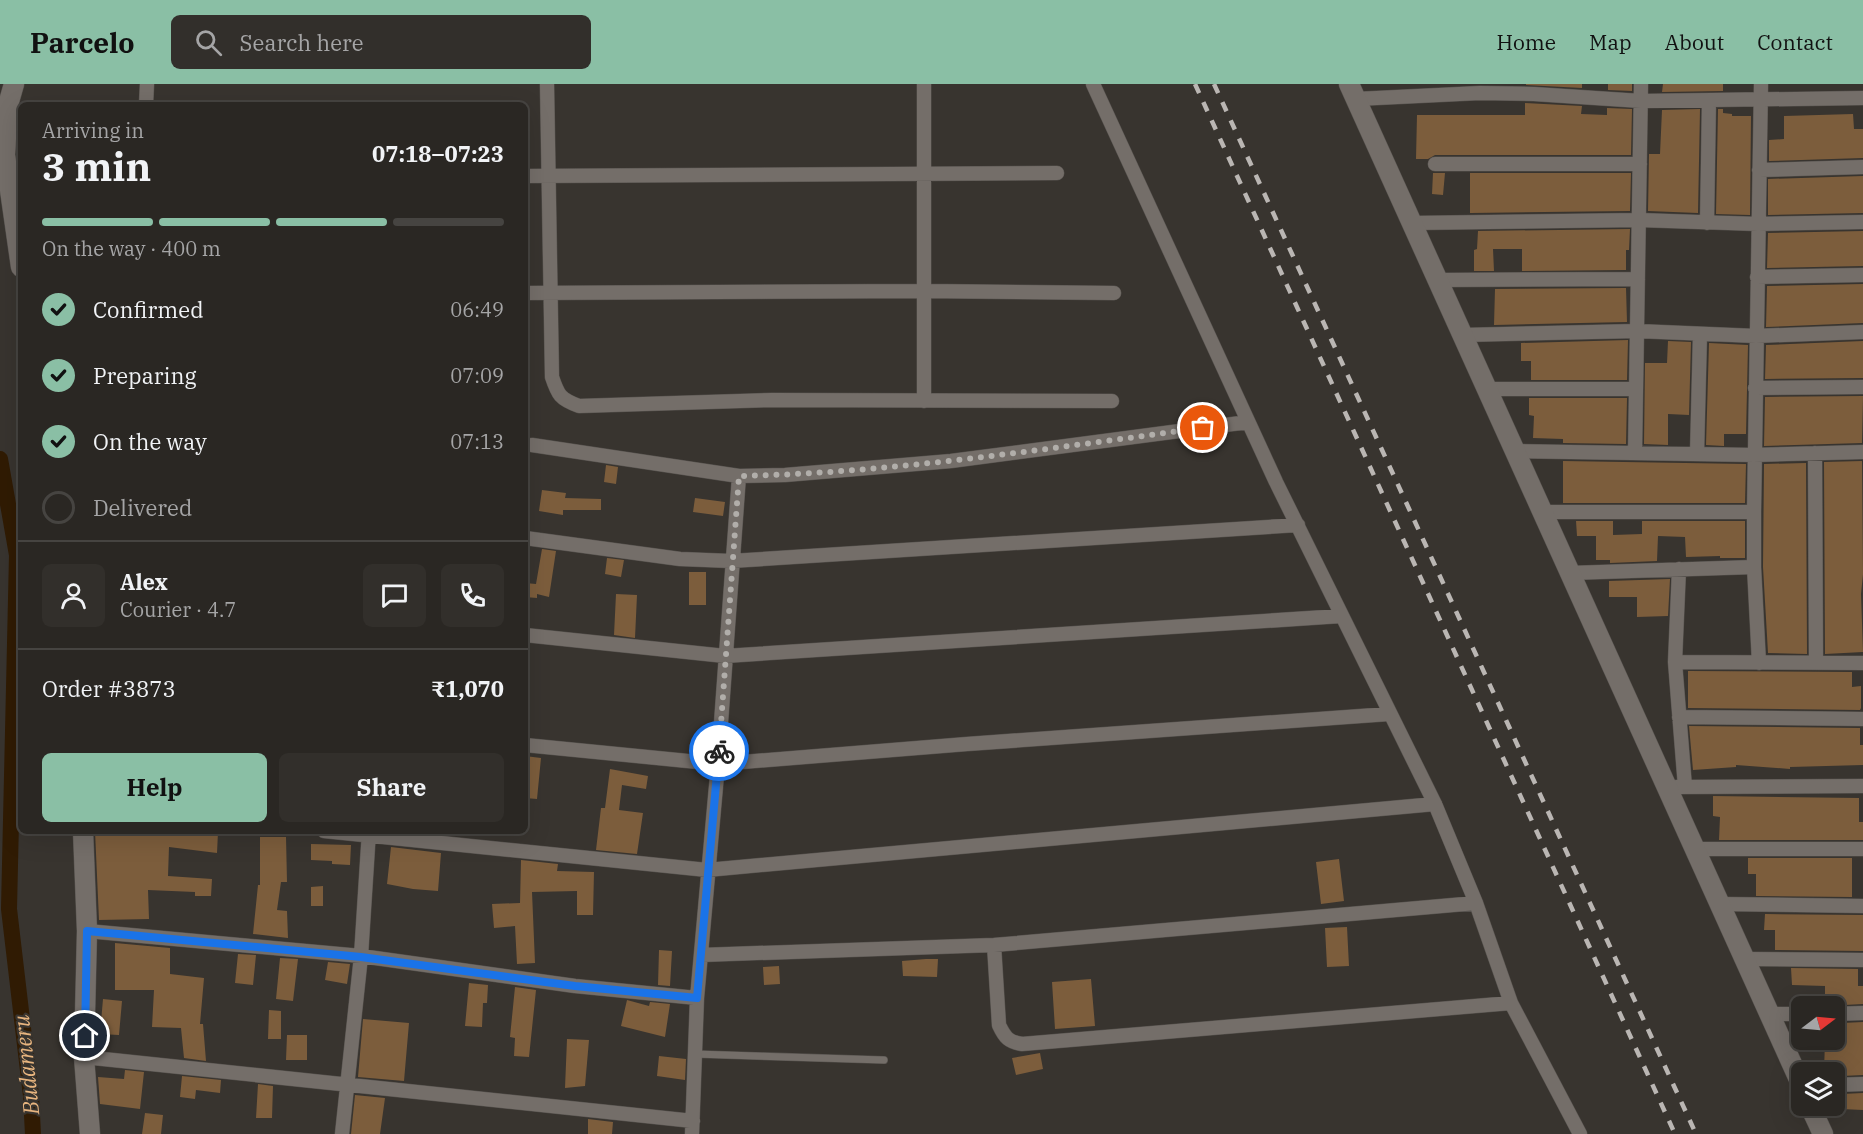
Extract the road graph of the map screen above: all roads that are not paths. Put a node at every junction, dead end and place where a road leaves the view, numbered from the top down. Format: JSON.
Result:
{"nodes":[{"id":1,"x":14,"y":84,"type":"edge"},
{"id":2,"x":147,"y":84,"type":"edge"},
{"id":3,"x":547,"y":84,"type":"edge"},
{"id":4,"x":924,"y":84,"type":"edge"},
{"id":5,"x":1093,"y":84,"type":"edge"},
{"id":6,"x":1641,"y":84,"type":"edge"},
{"id":7,"x":1761,"y":84,"type":"edge"},
{"id":8,"x":1423,"y":89,"type":"edge"},
{"id":9,"x":1480,"y":89,"type":"edge"},
{"id":10,"x":1534,"y":89,"type":"edge"},
{"id":11,"x":1353,"y":91,"type":"edge"},
{"id":12,"x":1863,"y":98,"type":"edge"},
{"id":13,"x":1761,"y":100,"type":"junction"},
{"id":14,"x":1641,"y":101,"type":"junction"},
{"id":15,"x":1709,"y":101,"type":"junction"},
{"id":16,"x":146,"y":102,"type":"edge"},
{"id":17,"x":1435,"y":164,"type":"dead end"},
{"id":18,"x":1640,"y":164,"type":"junction"},
{"id":19,"x":1863,"y":167,"type":"edge"},
{"id":20,"x":1760,"y":170,"type":"junction"},
{"id":21,"x":923,"y":172,"type":"junction"},
{"id":22,"x":1057,"y":173,"type":"dead end"},
{"id":23,"x":528,"y":176,"type":"edge"},
{"id":24,"x":547,"y":176,"type":"junction"},
{"id":25,"x":1639,"y":219,"type":"junction"},
{"id":26,"x":1863,"y":222,"type":"edge"},
{"id":27,"x":1412,"y":223,"type":"junction"},
{"id":28,"x":1707,"y":223,"type":"junction"},
{"id":29,"x":1758,"y":224,"type":"junction"},
{"id":30,"x":18,"y":246,"type":"edge"},
{"id":31,"x":1863,"y":275,"type":"edge"},
{"id":32,"x":1757,"y":277,"type":"junction"},
{"id":33,"x":1638,"y":279,"type":"junction"},
{"id":34,"x":1438,"y":280,"type":"junction"},
{"id":35,"x":923,"y":291,"type":"junction"},
{"id":36,"x":528,"y":293,"type":"edge"},
{"id":37,"x":549,"y":293,"type":"junction"},
{"id":38,"x":1114,"y":293,"type":"dead end"},
{"id":39,"x":1637,"y":331,"type":"junction"},
{"id":40,"x":1863,"y":332,"type":"edge"},
{"id":41,"x":1700,"y":334,"type":"junction"},
{"id":42,"x":1463,"y":335,"type":"junction"},
{"id":43,"x":1756,"y":336,"type":"junction"},
{"id":44,"x":1863,"y":387,"type":"edge"},
{"id":45,"x":1755,"y":388,"type":"junction"},
{"id":46,"x":1487,"y":389,"type":"junction"},
{"id":47,"x":1636,"y":389,"type":"junction"},
{"id":48,"x":924,"y":401,"type":"junction"},
{"id":49,"x":1112,"y":401,"type":"dead end"},
{"id":50,"x":1248,"y":422,"type":"junction"},
{"id":51,"x":532,"y":445,"type":"dead end"},
{"id":52,"x":1515,"y":450,"type":"junction"},
{"id":53,"x":1863,"y":452,"type":"edge"},
{"id":54,"x":1635,"y":453,"type":"junction"},
{"id":55,"x":1815,"y":453,"type":"junction"},
{"id":56,"x":1697,"y":454,"type":"junction"},
{"id":57,"x":1754,"y":455,"type":"junction"},
{"id":58,"x":739,"y":476,"type":"junction"},
{"id":59,"x":1542,"y":512,"type":"junction"},
{"id":60,"x":1754,"y":512,"type":"junction"},
{"id":61,"x":1298,"y":525,"type":"junction"},
{"id":62,"x":528,"y":538,"type":"edge"},
{"id":63,"x":731,"y":561,"type":"junction"},
{"id":64,"x":1754,"y":567,"type":"junction"},
{"id":65,"x":1679,"y":569,"type":"junction"},
{"id":66,"x":1570,"y":573,"type":"junction"},
{"id":67,"x":1341,"y":616,"type":"junction"},
{"id":68,"x":528,"y":635,"type":"edge"},
{"id":69,"x":725,"y":656,"type":"junction"},
{"id":70,"x":1675,"y":662,"type":"junction"},
{"id":71,"x":1759,"y":663,"type":"junction"},
{"id":72,"x":1816,"y":663,"type":"junction"},
{"id":73,"x":1863,"y":663,"type":"edge"},
{"id":74,"x":1389,"y":714,"type":"junction"},
{"id":75,"x":1679,"y":717,"type":"junction"},
{"id":76,"x":1863,"y":719,"type":"edge"},
{"id":77,"x":528,"y":745,"type":"edge"},
{"id":78,"x":718,"y":764,"type":"junction"},
{"id":79,"x":1863,"y":786,"type":"edge"},
{"id":80,"x":1676,"y":787,"type":"junction"},
{"id":81,"x":1434,"y":804,"type":"junction"},
{"id":82,"x":83,"y":834,"type":"edge"},
{"id":83,"x":369,"y":834,"type":"edge"},
{"id":84,"x":378,"y":834,"type":"edge"},
{"id":85,"x":1694,"y":849,"type":"junction"},
{"id":86,"x":1863,"y":849,"type":"edge"},
{"id":87,"x":707,"y":870,"type":"junction"},
{"id":88,"x":1476,"y":903,"type":"junction"},
{"id":89,"x":1719,"y":904,"type":"junction"},
{"id":90,"x":1863,"y":906,"type":"edge"},
{"id":91,"x":87,"y":931,"type":"junction"},
{"id":92,"x":994,"y":945,"type":"junction"},
{"id":93,"x":701,"y":955,"type":"junction"},
{"id":94,"x":361,"y":957,"type":"junction"},
{"id":95,"x":1744,"y":959,"type":"junction"},
{"id":96,"x":1863,"y":960,"type":"edge"},
{"id":97,"x":697,"y":998,"type":"junction"},
{"id":98,"x":1511,"y":1003,"type":"junction"},
{"id":99,"x":1863,"y":1013,"type":"edge"},
{"id":100,"x":1769,"y":1014,"type":"junction"},
{"id":101,"x":1791,"y":1014,"type":"edge"},
{"id":102,"x":1845,"y":1014,"type":"edge"},
{"id":103,"x":695,"y":1054,"type":"junction"},
{"id":104,"x":84,"y":1057,"type":"junction"},
{"id":105,"x":884,"y":1060,"type":"dead end"},
{"id":106,"x":1791,"y":1062,"type":"edge"},
{"id":107,"x":1863,"y":1084,"type":"edge"},
{"id":108,"x":1845,"y":1085,"type":"edge"},
{"id":109,"x":347,"y":1086,"type":"junction"},
{"id":110,"x":1815,"y":1116,"type":"edge"},
{"id":111,"x":692,"y":1128,"type":"edge"},
{"id":112,"x":90,"y":1134,"type":"edge"},
{"id":113,"x":342,"y":1134,"type":"edge"},
{"id":114,"x":1580,"y":1134,"type":"edge"},
{"id":115,"x":1823,"y":1134,"type":"edge"}],
"edges":[{"from":1,"to":30,"type":"street"},
{"from":2,"to":16,"type":"street"},
{"from":3,"to":24,"type":"street"},
{"from":4,"to":21,"type":"street"},
{"from":5,"to":50,"type":"street"},
{"from":6,"to":14,"type":"street"},
{"from":7,"to":13,"type":"street"},
{"from":8,"to":9,"type":"street"},
{"from":8,"to":11,"type":"street"},
{"from":9,"to":10,"type":"street"},
{"from":10,"to":14,"type":"street"},
{"from":11,"to":27,"type":"street"},
{"from":12,"to":13,"type":"street"},
{"from":13,"to":15,"type":"street"},
{"from":13,"to":20,"type":"street"},
{"from":14,"to":15,"type":"street"},
{"from":14,"to":18,"type":"street"},
{"from":15,"to":28,"type":"street"},
{"from":17,"to":18,"type":"street"},
{"from":18,"to":25,"type":"street"},
{"from":19,"to":20,"type":"street"},
{"from":20,"to":29,"type":"street"},
{"from":21,"to":22,"type":"street"},
{"from":21,"to":24,"type":"street"},
{"from":21,"to":35,"type":"street"},
{"from":23,"to":24,"type":"street"},
{"from":24,"to":37,"type":"street"},
{"from":25,"to":27,"type":"street"},
{"from":25,"to":28,"type":"street"},
{"from":25,"to":33,"type":"street"},
{"from":26,"to":29,"type":"street"},
{"from":27,"to":34,"type":"street"},
{"from":28,"to":29,"type":"street"},
{"from":29,"to":32,"type":"street"},
{"from":31,"to":32,"type":"street"},
{"from":32,"to":43,"type":"street"},
{"from":33,"to":34,"type":"street"},
{"from":33,"to":39,"type":"street"},
{"from":34,"to":42,"type":"street"},
{"from":35,"to":37,"type":"street"},
{"from":35,"to":38,"type":"street"},
{"from":35,"to":48,"type":"street"},
{"from":36,"to":37,"type":"street"},
{"from":37,"to":48,"type":"street"},
{"from":39,"to":41,"type":"street"},
{"from":39,"to":42,"type":"street"},
{"from":39,"to":47,"type":"street"},
{"from":40,"to":43,"type":"street"},
{"from":41,"to":43,"type":"street"},
{"from":41,"to":56,"type":"street"},
{"from":42,"to":46,"type":"street"},
{"from":43,"to":45,"type":"street"},
{"from":44,"to":45,"type":"street"},
{"from":45,"to":57,"type":"street"},
{"from":46,"to":47,"type":"street"},
{"from":46,"to":52,"type":"street"},
{"from":47,"to":54,"type":"street"},
{"from":48,"to":49,"type":"street"},
{"from":50,"to":58,"type":"street"},
{"from":50,"to":61,"type":"street"},
{"from":51,"to":58,"type":"street"},
{"from":52,"to":54,"type":"street"},
{"from":52,"to":59,"type":"street"},
{"from":53,"to":55,"type":"street"},
{"from":54,"to":56,"type":"street"},
{"from":55,"to":57,"type":"street"},
{"from":55,"to":72,"type":"street"},
{"from":56,"to":57,"type":"street"},
{"from":57,"to":60,"type":"street"},
{"from":58,"to":63,"type":"street"},
{"from":59,"to":60,"type":"street"},
{"from":59,"to":66,"type":"street"},
{"from":60,"to":64,"type":"street"},
{"from":61,"to":63,"type":"street"},
{"from":61,"to":67,"type":"street"},
{"from":62,"to":63,"type":"street"},
{"from":63,"to":69,"type":"street"},
{"from":64,"to":65,"type":"street"},
{"from":64,"to":71,"type":"street"},
{"from":65,"to":66,"type":"street"},
{"from":65,"to":70,"type":"street"},
{"from":66,"to":80,"type":"street"},
{"from":67,"to":69,"type":"street"},
{"from":67,"to":74,"type":"street"},
{"from":68,"to":69,"type":"street"},
{"from":69,"to":78,"type":"street"},
{"from":70,"to":71,"type":"street"},
{"from":70,"to":75,"type":"street"},
{"from":71,"to":72,"type":"street"},
{"from":72,"to":73,"type":"street"},
{"from":74,"to":78,"type":"street"},
{"from":74,"to":81,"type":"street"},
{"from":75,"to":76,"type":"street"},
{"from":75,"to":80,"type":"street"},
{"from":77,"to":78,"type":"street"},
{"from":78,"to":87,"type":"street"},
{"from":79,"to":80,"type":"street"},
{"from":80,"to":85,"type":"street"},
{"from":81,"to":87,"type":"street"},
{"from":81,"to":88,"type":"street"},
{"from":82,"to":91,"type":"street"},
{"from":83,"to":94,"type":"street"},
{"from":84,"to":87,"type":"street"},
{"from":85,"to":86,"type":"street"},
{"from":85,"to":89,"type":"street"},
{"from":87,"to":93,"type":"street"},
{"from":88,"to":92,"type":"street"},
{"from":88,"to":98,"type":"street"},
{"from":89,"to":90,"type":"street"},
{"from":89,"to":95,"type":"street"},
{"from":91,"to":94,"type":"street"},
{"from":91,"to":104,"type":"street"},
{"from":92,"to":93,"type":"street"},
{"from":92,"to":98,"type":"street"},
{"from":93,"to":97,"type":"street"},
{"from":94,"to":97,"type":"street"},
{"from":94,"to":109,"type":"street"},
{"from":95,"to":96,"type":"street"},
{"from":95,"to":100,"type":"street"},
{"from":97,"to":103,"type":"street"},
{"from":98,"to":114,"type":"street"},
{"from":99,"to":102,"type":"street"},
{"from":100,"to":101,"type":"street"},
{"from":100,"to":106,"type":"street"},
{"from":103,"to":105,"type":"lane"},
{"from":103,"to":111,"type":"street"},
{"from":104,"to":109,"type":"street"},
{"from":104,"to":112,"type":"street"},
{"from":107,"to":108,"type":"street"},
{"from":109,"to":111,"type":"street"},
{"from":109,"to":113,"type":"street"},
{"from":110,"to":115,"type":"street"}]}
